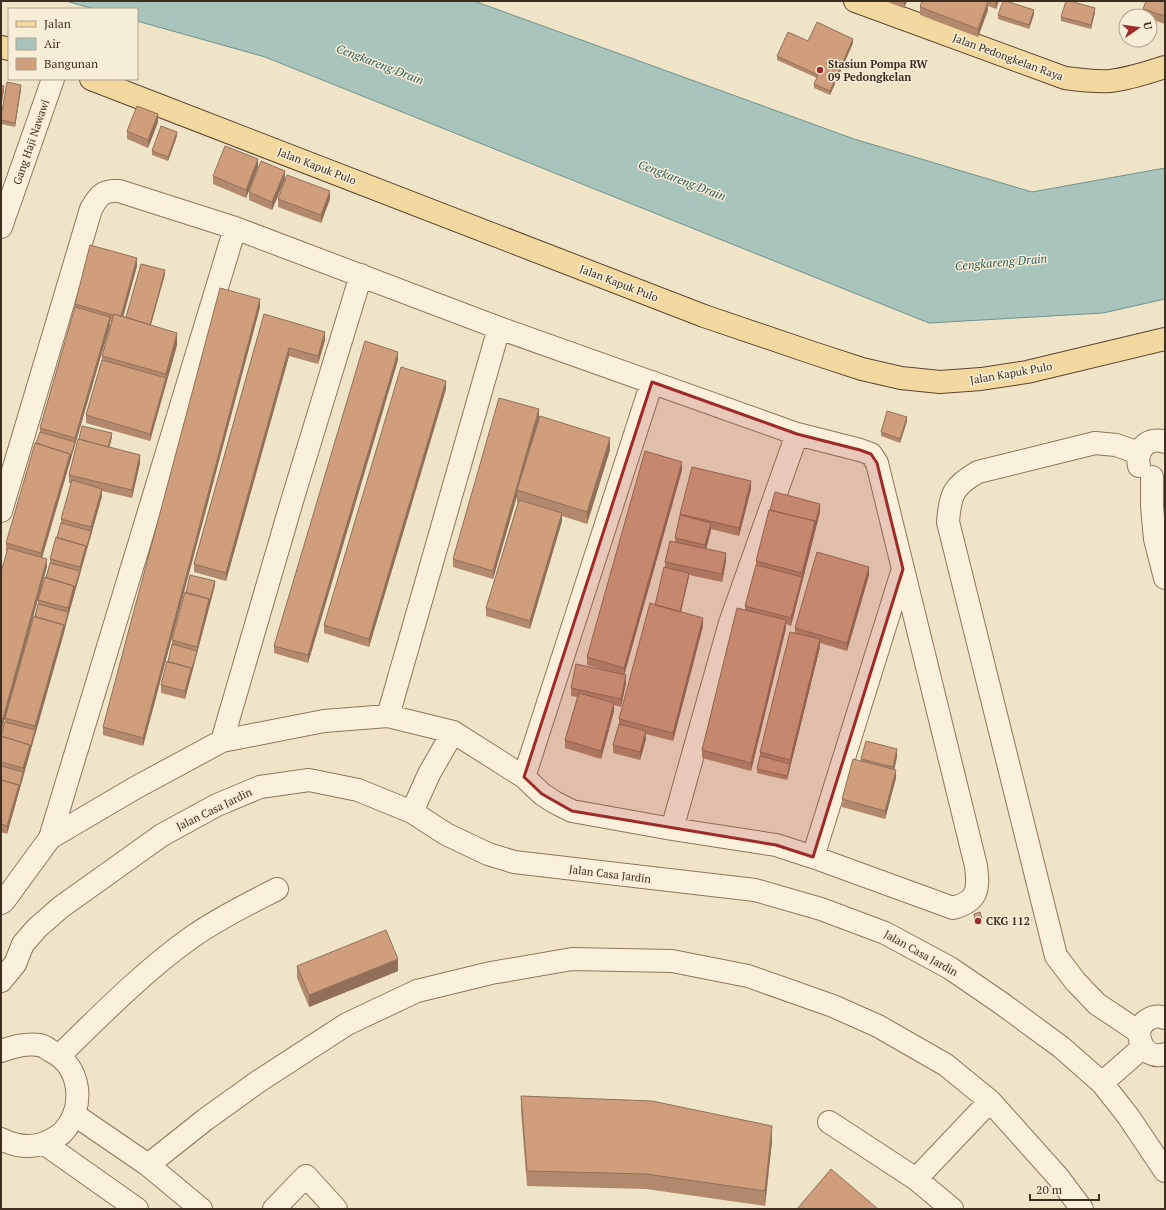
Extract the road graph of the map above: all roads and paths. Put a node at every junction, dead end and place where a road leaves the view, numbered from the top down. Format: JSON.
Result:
{"nodes":[{"id":1,"x":855,"y":1,"type":"edge"},
{"id":2,"x":1165,"y":67,"type":"edge"},
{"id":3,"x":53,"y":80,"type":"edge"},
{"id":4,"x":95,"y":80,"type":"edge"},
{"id":5,"x":1,"y":227,"type":"edge"},
{"id":6,"x":235,"y":228,"type":"junction"},
{"id":7,"x":361,"y":275,"type":"junction"},
{"id":8,"x":500,"y":328,"type":"junction"},
{"id":9,"x":1165,"y":339,"type":"edge"},
{"id":10,"x":652,"y":382,"type":"junction"},
{"id":11,"x":797,"y":434,"type":"junction"},
{"id":12,"x":1165,"y":442,"type":"edge"},
{"id":13,"x":1139,"y":453,"type":"junction"},
{"id":14,"x":1158,"y":477,"type":"edge"},
{"id":15,"x":1,"y":511,"type":"edge"},
{"id":16,"x":903,"y":569,"type":"junction"},
{"id":17,"x":1165,"y":578,"type":"edge"},
{"id":18,"x":388,"y":716,"type":"junction"},
{"id":19,"x":453,"y":732,"type":"junction"},
{"id":20,"x":222,"y":741,"type":"junction"},
{"id":21,"x":524,"y":777,"type":"junction"},
{"id":22,"x":412,"y":812,"type":"junction"},
{"id":23,"x":672,"y":829,"type":"junction"},
{"id":24,"x":50,"y":838,"type":"junction"},
{"id":25,"x":813,"y":857,"type":"junction"},
{"id":26,"x":277,"y":889,"type":"dead end"},
{"id":27,"x":1,"y":903,"type":"edge"},
{"id":28,"x":23,"y":944,"type":"junction"},
{"id":29,"x":1,"y":956,"type":"edge"},
{"id":30,"x":1,"y":981,"type":"edge"},
{"id":31,"x":1165,"y":1018,"type":"edge"},
{"id":32,"x":1141,"y":1040,"type":"junction"},
{"id":33,"x":1,"y":1051,"type":"edge"},
{"id":34,"x":1165,"y":1054,"type":"edge"},
{"id":35,"x":60,"y":1055,"type":"junction"},
{"id":36,"x":1102,"y":1083,"type":"junction"},
{"id":37,"x":990,"y":1101,"type":"junction"},
{"id":38,"x":75,"y":1115,"type":"junction"},
{"id":39,"x":829,"y":1122,"type":"dead end"},
{"id":40,"x":1,"y":1139,"type":"edge"},
{"id":41,"x":45,"y":1144,"type":"junction"},
{"id":42,"x":148,"y":1165,"type":"junction"},
{"id":43,"x":1165,"y":1171,"type":"edge"},
{"id":44,"x":916,"y":1179,"type":"junction"},
{"id":45,"x":125,"y":1205,"type":"edge"},
{"id":46,"x":201,"y":1209,"type":"edge"},
{"id":47,"x":274,"y":1209,"type":"edge"},
{"id":48,"x":336,"y":1209,"type":"edge"},
{"id":49,"x":952,"y":1209,"type":"edge"},
{"id":50,"x":1082,"y":1209,"type":"edge"}],
"edges":[{"from":1,"to":2,"type":"main road","name":"Jalan Pedongkelan Raya"},
{"from":3,"to":5,"type":"street","name":"Gang Haji Nawawi"},
{"from":4,"to":9,"type":"main road","name":"Jalan Kapuk Pulo"},
{"from":6,"to":7,"type":"street"},
{"from":6,"to":15,"type":"street"},
{"from":6,"to":24,"type":"street"},
{"from":7,"to":8,"type":"street"},
{"from":7,"to":20,"type":"street"},
{"from":8,"to":10,"type":"street"},
{"from":8,"to":18,"type":"street"},
{"from":10,"to":11,"type":"street"},
{"from":10,"to":21,"type":"street"},
{"from":11,"to":16,"type":"street"},
{"from":11,"to":23,"type":"street"},
{"from":12,"to":13,"type":"street"},
{"from":13,"to":14,"type":"street"},
{"from":13,"to":32,"type":"street"},
{"from":14,"to":17,"type":"street"},
{"from":16,"to":25,"type":"street"},
{"from":16,"to":25,"type":"street"},
{"from":18,"to":19,"type":"street"},
{"from":18,"to":20,"type":"street"},
{"from":19,"to":21,"type":"street"},
{"from":19,"to":22,"type":"street"},
{"from":20,"to":24,"type":"street"},
{"from":21,"to":23,"type":"street"},
{"from":22,"to":28,"type":"street","name":"Jalan Casa Jardin"},
{"from":22,"to":36,"type":"street","name":"Jalan Casa Jardin"},
{"from":23,"to":25,"type":"street"},
{"from":24,"to":27,"type":"street"},
{"from":26,"to":35,"type":"street"},
{"from":28,"to":29,"type":"street","name":"Jalan Casa Jardin"},
{"from":28,"to":30,"type":"street","name":"Jalan Casa Jardin"},
{"from":31,"to":32,"type":"street"},
{"from":32,"to":34,"type":"street"},
{"from":32,"to":36,"type":"street"},
{"from":33,"to":35,"type":"street"},
{"from":35,"to":38,"type":"street"},
{"from":36,"to":43,"type":"street","name":"Jalan Casa Jardin"},
{"from":37,"to":42,"type":"street"},
{"from":37,"to":44,"type":"street"},
{"from":37,"to":50,"type":"street"},
{"from":38,"to":41,"type":"street"},
{"from":38,"to":42,"type":"street"},
{"from":39,"to":44,"type":"street"},
{"from":40,"to":41,"type":"street"},
{"from":41,"to":45,"type":"street"},
{"from":42,"to":46,"type":"street"},
{"from":44,"to":49,"type":"street"},
{"from":47,"to":48,"type":"street"}]}
